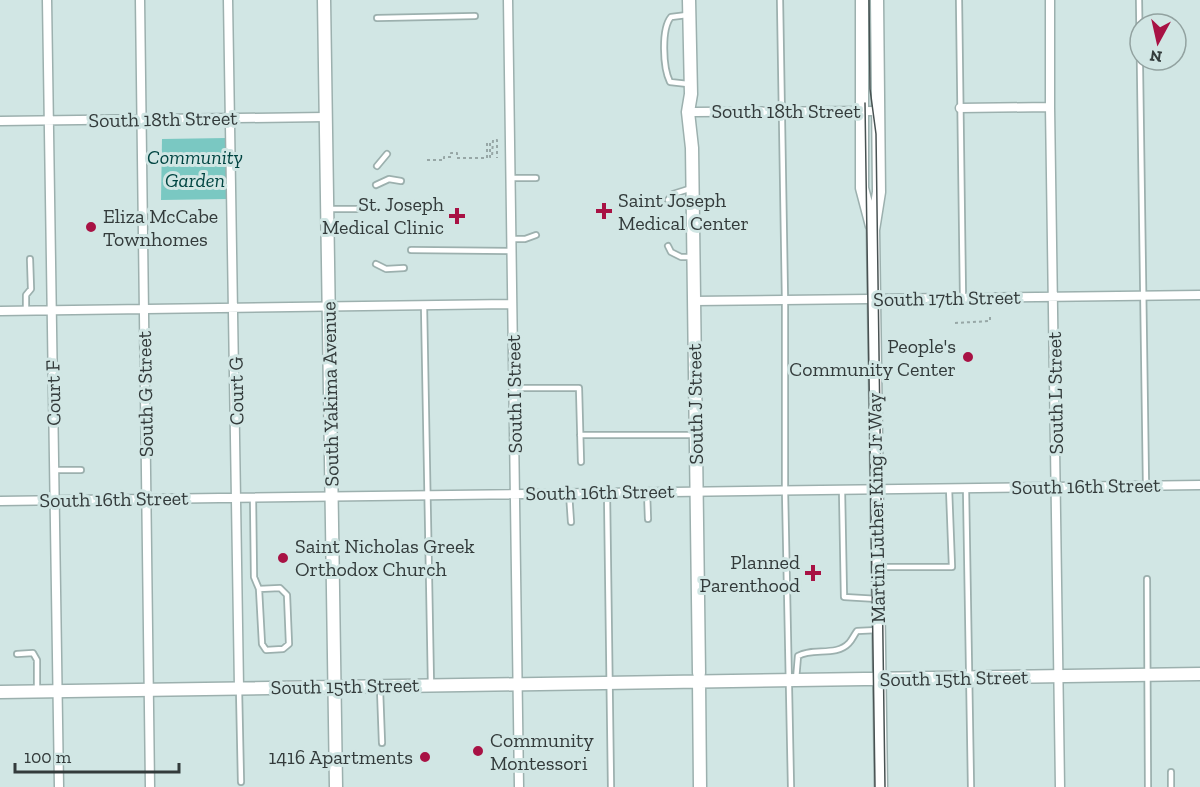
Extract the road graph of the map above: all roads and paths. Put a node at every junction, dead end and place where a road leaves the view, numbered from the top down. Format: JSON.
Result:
{"nodes":[{"id":1,"x":47,"y":0,"type":"edge"},
{"id":2,"x":140,"y":0,"type":"edge"},
{"id":3,"x":228,"y":0,"type":"edge"},
{"id":4,"x":324,"y":0,"type":"edge"},
{"id":5,"x":508,"y":0,"type":"edge"},
{"id":6,"x":689,"y":0,"type":"edge"},
{"id":7,"x":780,"y":0,"type":"edge"},
{"id":8,"x":862,"y":0,"type":"edge"},
{"id":9,"x":877,"y":0,"type":"edge"},
{"id":10,"x":959,"y":0,"type":"edge"},
{"id":11,"x":1050,"y":0,"type":"edge"},
{"id":12,"x":1139,"y":0,"type":"edge"},
{"id":13,"x":690,"y":14,"type":"junction"},
{"id":14,"x":475,"y":16,"type":"dead end"},
{"id":15,"x":377,"y":18,"type":"dead end"},
{"id":16,"x":691,"y":89,"type":"junction"},
{"id":17,"x":1050,"y":107,"type":"junction"},
{"id":18,"x":960,"y":108,"type":"junction"},
{"id":19,"x":782,"y":111,"type":"junction"},
{"id":20,"x":860,"y":111,"type":"junction"},
{"id":21,"x":878,"y":111,"type":"junction"},
{"id":22,"x":694,"y":112,"type":"junction"},
{"id":23,"x":326,"y":117,"type":"junction"},
{"id":24,"x":231,"y":118,"type":"junction"},
{"id":25,"x":49,"y":120,"type":"junction"},
{"id":26,"x":141,"y":120,"type":"junction"},
{"id":27,"x":0,"y":121,"type":"edge"},
{"id":28,"x":691,"y":136,"type":"junction"},
{"id":29,"x":387,"y":154,"type":"dead end"},
{"id":30,"x":497,"y":158,"type":"dead end"},
{"id":31,"x":427,"y":160,"type":"dead end"},
{"id":32,"x":377,"y":166,"type":"dead end"},
{"id":33,"x":510,"y":178,"type":"junction"},
{"id":34,"x":536,"y":178,"type":"dead end"},
{"id":35,"x":401,"y":181,"type":"dead end"},
{"id":36,"x":376,"y":185,"type":"dead end"},
{"id":37,"x":692,"y":188,"type":"junction"},
{"id":38,"x":668,"y":200,"type":"dead end"},
{"id":39,"x":327,"y":209,"type":"junction"},
{"id":40,"x":363,"y":209,"type":"dead end"},
{"id":41,"x":873,"y":230,"type":"junction"},
{"id":42,"x":536,"y":235,"type":"dead end"},
{"id":43,"x":511,"y":239,"type":"junction"},
{"id":44,"x":668,"y":246,"type":"dead end"},
{"id":45,"x":411,"y":250,"type":"dead end"},
{"id":46,"x":512,"y":250,"type":"junction"},
{"id":47,"x":693,"y":256,"type":"junction"},
{"id":48,"x":30,"y":259,"type":"dead end"},
{"id":49,"x":376,"y":264,"type":"dead end"},
{"id":50,"x":404,"y":268,"type":"dead end"},
{"id":51,"x":1143,"y":295,"type":"junction"},
{"id":52,"x":1200,"y":295,"type":"edge"},
{"id":53,"x":1053,"y":297,"type":"junction"},
{"id":54,"x":963,"y":298,"type":"junction"},
{"id":55,"x":873,"y":299,"type":"junction"},
{"id":56,"x":785,"y":300,"type":"junction"},
{"id":57,"x":694,"y":302,"type":"junction"},
{"id":58,"x":512,"y":304,"type":"junction"},
{"id":59,"x":424,"y":305,"type":"junction"},
{"id":60,"x":329,"y":306,"type":"junction"},
{"id":61,"x":235,"y":308,"type":"junction"},
{"id":62,"x":144,"y":309,"type":"junction"},
{"id":63,"x":52,"y":310,"type":"junction"},
{"id":64,"x":0,"y":311,"type":"edge"},
{"id":65,"x":26,"y":311,"type":"junction"},
{"id":66,"x":990,"y":315,"type":"dead end"},
{"id":67,"x":955,"y":323,"type":"dead end"},
{"id":68,"x":514,"y":388,"type":"junction"},
{"id":69,"x":580,"y":435,"type":"junction"},
{"id":70,"x":695,"y":435,"type":"junction"},
{"id":71,"x":581,"y":462,"type":"dead end"},
{"id":72,"x":54,"y":470,"type":"junction"},
{"id":73,"x":81,"y":470,"type":"dead end"},
{"id":74,"x":1146,"y":485,"type":"junction"},
{"id":75,"x":1200,"y":485,"type":"edge"},
{"id":76,"x":1056,"y":486,"type":"junction"},
{"id":77,"x":949,"y":488,"type":"junction"},
{"id":78,"x":966,"y":488,"type":"junction"},
{"id":79,"x":842,"y":489,"type":"junction"},
{"id":80,"x":876,"y":489,"type":"junction"},
{"id":81,"x":785,"y":490,"type":"junction"},
{"id":82,"x":696,"y":491,"type":"junction"},
{"id":83,"x":607,"y":492,"type":"junction"},
{"id":84,"x":647,"y":492,"type":"junction"},
{"id":85,"x":515,"y":493,"type":"junction"},
{"id":86,"x":569,"y":493,"type":"junction"},
{"id":87,"x":427,"y":495,"type":"junction"},
{"id":88,"x":331,"y":496,"type":"junction"},
{"id":89,"x":237,"y":497,"type":"junction"},
{"id":90,"x":253,"y":497,"type":"junction"},
{"id":91,"x":146,"y":499,"type":"junction"},
{"id":92,"x":54,"y":500,"type":"junction"},
{"id":93,"x":0,"y":501,"type":"edge"},
{"id":94,"x":648,"y":519,"type":"dead end"},
{"id":95,"x":571,"y":522,"type":"dead end"},
{"id":96,"x":877,"y":567,"type":"junction"},
{"id":97,"x":1147,"y":579,"type":"dead end"},
{"id":98,"x":259,"y":589,"type":"junction"},
{"id":99,"x":878,"y":599,"type":"junction"},
{"id":100,"x":609,"y":628,"type":"junction"},
{"id":101,"x":600,"y":629,"type":"dead end"},
{"id":102,"x":878,"y":630,"type":"junction"},
{"id":103,"x":17,"y":654,"type":"dead end"},
{"id":104,"x":1200,"y":674,"type":"edge"},
{"id":105,"x":1148,"y":675,"type":"junction"},
{"id":106,"x":1058,"y":676,"type":"junction"},
{"id":107,"x":969,"y":677,"type":"junction"},
{"id":108,"x":699,"y":679,"type":"junction"},
{"id":109,"x":793,"y":680,"type":"junction"},
{"id":110,"x":879,"y":680,"type":"junction"},
{"id":111,"x":610,"y":683,"type":"junction"},
{"id":112,"x":518,"y":684,"type":"junction"},
{"id":113,"x":431,"y":685,"type":"junction"},
{"id":114,"x":380,"y":686,"type":"junction"},
{"id":115,"x":335,"y":687,"type":"junction"},
{"id":116,"x":239,"y":688,"type":"junction"},
{"id":117,"x":149,"y":689,"type":"junction"},
{"id":118,"x":37,"y":691,"type":"junction"},
{"id":119,"x":57,"y":691,"type":"junction"},
{"id":120,"x":0,"y":692,"type":"edge"},
{"id":121,"x":382,"y":743,"type":"dead end"},
{"id":122,"x":1171,"y":772,"type":"dead end"},
{"id":123,"x":241,"y":782,"type":"dead end"},
{"id":124,"x":58,"y":787,"type":"edge"},
{"id":125,"x":150,"y":787,"type":"edge"},
{"id":126,"x":336,"y":787,"type":"edge"},
{"id":127,"x":519,"y":787,"type":"edge"},
{"id":128,"x":611,"y":787,"type":"edge"},
{"id":129,"x":700,"y":787,"type":"edge"},
{"id":130,"x":791,"y":787,"type":"edge"},
{"id":131,"x":881,"y":787,"type":"edge"},
{"id":132,"x":971,"y":787,"type":"edge"},
{"id":133,"x":1060,"y":787,"type":"edge"},
{"id":134,"x":1149,"y":787,"type":"edge"},
{"id":135,"x":1172,"y":787,"type":"edge"}],
"edges":[{"from":1,"to":25,"type":"street","name":"Court F"},
{"from":2,"to":26,"type":"street","name":"South G Street"},
{"from":3,"to":24,"type":"street","name":"Court G"},
{"from":4,"to":23,"type":"street","name":"South Yakima Avenue"},
{"from":5,"to":33,"type":"street","name":"South I Street"},
{"from":6,"to":13,"type":"street"},
{"from":7,"to":19,"type":"lane"},
{"from":8,"to":20,"type":"street","name":"Martin Luther King Jr Way"},
{"from":9,"to":21,"type":"street","name":"Martin Luther King Jr Way"},
{"from":10,"to":18,"type":"lane"},
{"from":11,"to":17,"type":"street","name":"South L Street"},
{"from":12,"to":51,"type":"lane"},
{"from":13,"to":16,"type":"street"},
{"from":13,"to":16,"type":"lane"},
{"from":14,"to":15,"type":"lane"},
{"from":16,"to":22,"type":"street"},
{"from":16,"to":28,"type":"street"},
{"from":17,"to":18,"type":"street"},
{"from":17,"to":53,"type":"street","name":"South L Street"},
{"from":18,"to":54,"type":"lane"},
{"from":19,"to":20,"type":"street","name":"South 18th Street"},
{"from":19,"to":22,"type":"street","name":"South 18th Street"},
{"from":19,"to":56,"type":"lane"},
{"from":20,"to":21,"type":"street","name":"South 18th Street"},
{"from":20,"to":41,"type":"street","name":"Martin Luther King Jr Way"},
{"from":21,"to":41,"type":"street","name":"Martin Luther King Jr Way"},
{"from":22,"to":28,"type":"street"},
{"from":23,"to":24,"type":"street","name":"South 18th Street"},
{"from":23,"to":39,"type":"street","name":"South Yakima Avenue"},
{"from":24,"to":26,"type":"street","name":"South 18th Street"},
{"from":24,"to":61,"type":"street","name":"Court G"},
{"from":25,"to":26,"type":"street","name":"South 18th Street"},
{"from":25,"to":27,"type":"street","name":"South 18th Street"},
{"from":25,"to":63,"type":"street","name":"Court F"},
{"from":26,"to":62,"type":"street","name":"South G Street"},
{"from":28,"to":37,"type":"street","name":"South J Street"},
{"from":29,"to":32,"type":"lane"},
{"from":30,"to":31,"type":"path"},
{"from":33,"to":34,"type":"lane"},
{"from":33,"to":43,"type":"street","name":"South I Street"},
{"from":35,"to":36,"type":"lane"},
{"from":37,"to":38,"type":"lane"},
{"from":37,"to":47,"type":"street","name":"South J Street"},
{"from":39,"to":40,"type":"lane"},
{"from":39,"to":60,"type":"street","name":"South Yakima Avenue"},
{"from":41,"to":55,"type":"street","name":"Martin Luther King Jr Way"},
{"from":42,"to":43,"type":"lane"},
{"from":43,"to":46,"type":"street","name":"South I Street"},
{"from":44,"to":47,"type":"lane"},
{"from":45,"to":46,"type":"lane"},
{"from":46,"to":58,"type":"street","name":"South I Street"},
{"from":47,"to":57,"type":"street","name":"South J Street"},
{"from":48,"to":65,"type":"lane"},
{"from":49,"to":50,"type":"lane"},
{"from":51,"to":52,"type":"street","name":"South 17th Street"},
{"from":51,"to":53,"type":"street","name":"South 17th Street"},
{"from":51,"to":74,"type":"lane"},
{"from":53,"to":54,"type":"street","name":"South 17th Street"},
{"from":53,"to":76,"type":"street","name":"South L Street"},
{"from":54,"to":55,"type":"street","name":"South 17th Street"},
{"from":55,"to":56,"type":"street","name":"South 17th Street"},
{"from":55,"to":80,"type":"street","name":"Martin Luther King Jr Way"},
{"from":56,"to":57,"type":"street","name":"South 17th Street"},
{"from":56,"to":81,"type":"lane"},
{"from":57,"to":70,"type":"street","name":"South J Street"},
{"from":58,"to":59,"type":"street"},
{"from":58,"to":68,"type":"street","name":"South I Street"},
{"from":59,"to":60,"type":"street"},
{"from":59,"to":87,"type":"lane"},
{"from":60,"to":61,"type":"street"},
{"from":60,"to":88,"type":"street","name":"South Yakima Avenue"},
{"from":61,"to":62,"type":"street"},
{"from":61,"to":89,"type":"street","name":"Court G"},
{"from":62,"to":63,"type":"street"},
{"from":62,"to":91,"type":"street","name":"South G Street"},
{"from":63,"to":65,"type":"street"},
{"from":63,"to":72,"type":"street","name":"Court F"},
{"from":64,"to":65,"type":"street"},
{"from":66,"to":67,"type":"path"},
{"from":68,"to":69,"type":"lane"},
{"from":68,"to":85,"type":"street","name":"South I Street"},
{"from":69,"to":70,"type":"lane"},
{"from":69,"to":71,"type":"lane"},
{"from":70,"to":82,"type":"street","name":"South J Street"},
{"from":72,"to":73,"type":"lane"},
{"from":72,"to":92,"type":"street","name":"Court F"},
{"from":74,"to":75,"type":"street","name":"South 16th Street"},
{"from":74,"to":76,"type":"street","name":"South 16th Street"},
{"from":76,"to":78,"type":"street","name":"South 16th Street"},
{"from":76,"to":106,"type":"street","name":"South L Street"},
{"from":77,"to":78,"type":"street","name":"South 16th Street"},
{"from":77,"to":80,"type":"street","name":"South 16th Street"},
{"from":77,"to":96,"type":"lane"},
{"from":78,"to":107,"type":"lane"},
{"from":79,"to":80,"type":"street","name":"South 16th Street"},
{"from":79,"to":81,"type":"street","name":"South 16th Street"},
{"from":79,"to":99,"type":"lane"},
{"from":80,"to":96,"type":"street","name":"Martin Luther King Jr Way"},
{"from":81,"to":82,"type":"street","name":"South 16th Street"},
{"from":81,"to":109,"type":"lane"},
{"from":82,"to":84,"type":"street","name":"South 16th Street"},
{"from":82,"to":108,"type":"street","name":"South J Street"},
{"from":83,"to":84,"type":"street","name":"South 16th Street"},
{"from":83,"to":86,"type":"street","name":"South 16th Street"},
{"from":83,"to":100,"type":"lane"},
{"from":84,"to":94,"type":"lane"},
{"from":85,"to":86,"type":"street","name":"South 16th Street"},
{"from":85,"to":87,"type":"street","name":"South 16th Street"},
{"from":85,"to":112,"type":"street","name":"South I Street"},
{"from":86,"to":95,"type":"lane"},
{"from":87,"to":88,"type":"street","name":"South 16th Street"},
{"from":87,"to":113,"type":"lane"},
{"from":88,"to":90,"type":"street","name":"South 16th Street"},
{"from":88,"to":115,"type":"street","name":"South Yakima Avenue"},
{"from":89,"to":90,"type":"street","name":"South 16th Street"},
{"from":89,"to":91,"type":"street","name":"South 16th Street"},
{"from":89,"to":116,"type":"street","name":"Court G"},
{"from":90,"to":98,"type":"lane"},
{"from":91,"to":92,"type":"street","name":"South 16th Street"},
{"from":91,"to":117,"type":"street","name":"South G Street"},
{"from":92,"to":93,"type":"street","name":"South 16th Street"},
{"from":92,"to":119,"type":"street","name":"Court F"},
{"from":96,"to":99,"type":"street","name":"Martin Luther King Jr Way"},
{"from":97,"to":105,"type":"lane"},
{"from":98,"to":98,"type":"lane"},
{"from":99,"to":102,"type":"street","name":"Martin Luther King Jr Way"},
{"from":100,"to":101,"type":"lane"},
{"from":100,"to":111,"type":"lane"},
{"from":102,"to":109,"type":"lane"},
{"from":102,"to":110,"type":"street","name":"Martin Luther King Jr Way"},
{"from":103,"to":118,"type":"lane"},
{"from":104,"to":105,"type":"street","name":"South 15th Street"},
{"from":105,"to":106,"type":"street","name":"South 15th Street"},
{"from":105,"to":134,"type":"lane"},
{"from":106,"to":107,"type":"street","name":"South 15th Street"},
{"from":106,"to":133,"type":"street","name":"South L Street"},
{"from":107,"to":110,"type":"street","name":"South 15th Street"},
{"from":107,"to":132,"type":"lane"},
{"from":108,"to":109,"type":"street","name":"South 15th Street"},
{"from":108,"to":111,"type":"street","name":"South 15th Street"},
{"from":108,"to":129,"type":"street","name":"South J Street"},
{"from":109,"to":110,"type":"street","name":"South 15th Street"},
{"from":109,"to":130,"type":"lane"},
{"from":110,"to":131,"type":"street","name":"Martin Luther King Jr Way"},
{"from":111,"to":112,"type":"street","name":"South 15th Street"},
{"from":111,"to":128,"type":"lane"},
{"from":112,"to":113,"type":"street","name":"South 15th Street"},
{"from":112,"to":127,"type":"street","name":"South I Street"},
{"from":113,"to":114,"type":"street","name":"South 15th Street"},
{"from":114,"to":115,"type":"street","name":"South 15th Street"},
{"from":114,"to":121,"type":"lane"},
{"from":115,"to":116,"type":"street","name":"South 15th Street"},
{"from":115,"to":126,"type":"street","name":"South Yakima Avenue"},
{"from":116,"to":117,"type":"street","name":"South 15th Street"},
{"from":116,"to":123,"type":"lane","name":"Court G"},
{"from":117,"to":119,"type":"street","name":"South 15th Street"},
{"from":117,"to":125,"type":"street","name":"South G Street"},
{"from":118,"to":119,"type":"street","name":"South 15th Street"},
{"from":118,"to":120,"type":"street","name":"South 15th Street"},
{"from":119,"to":124,"type":"street","name":"Court F"},
{"from":122,"to":135,"type":"lane"}]}
